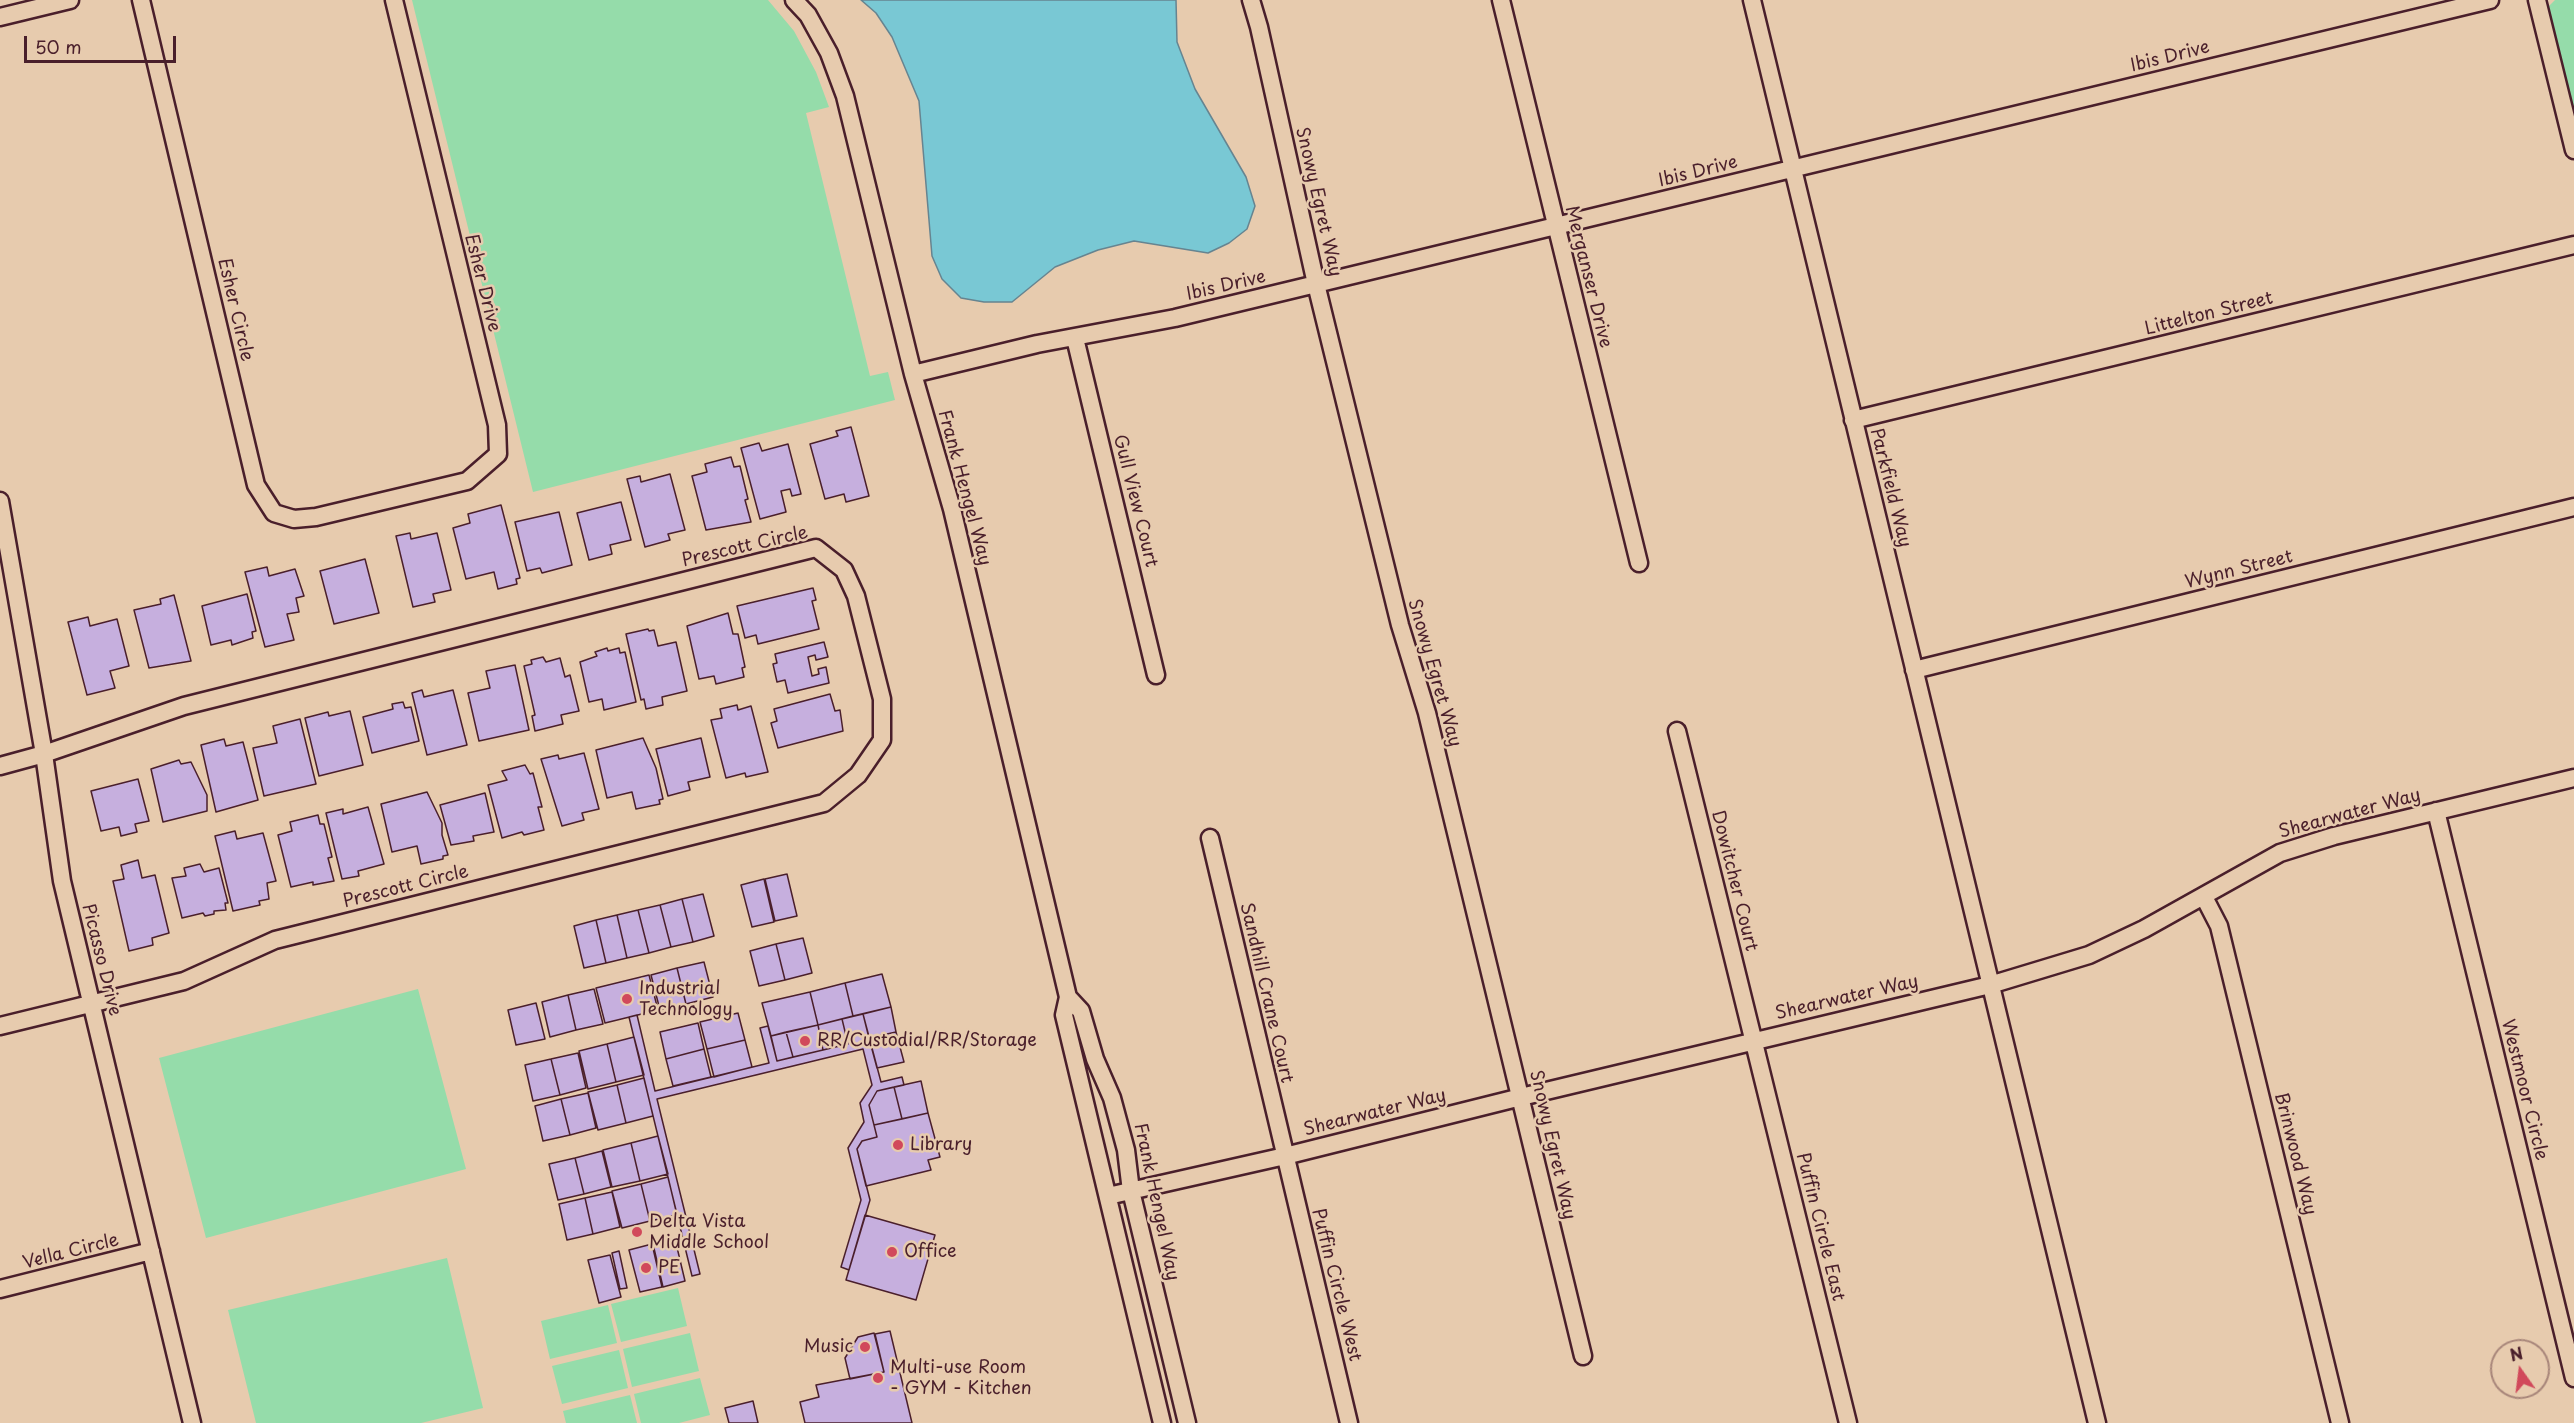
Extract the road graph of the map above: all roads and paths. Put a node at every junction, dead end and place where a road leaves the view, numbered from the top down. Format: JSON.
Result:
{"nodes":[{"id":1,"x":70,"y":0,"type":"edge"},
{"id":2,"x":141,"y":0,"type":"edge"},
{"id":3,"x":394,"y":0,"type":"edge"},
{"id":4,"x":794,"y":0,"type":"edge"},
{"id":5,"x":1251,"y":0,"type":"edge"},
{"id":6,"x":1501,"y":0,"type":"edge"},
{"id":7,"x":1752,"y":0,"type":"edge"},
{"id":8,"x":2490,"y":0,"type":"edge"},
{"id":9,"x":2537,"y":0,"type":"edge"},
{"id":10,"x":0,"y":17,"type":"edge"},
{"id":11,"x":2574,"y":150,"type":"edge"},
{"id":12,"x":1792,"y":169,"type":"junction"},
{"id":13,"x":1556,"y":226,"type":"junction"},
{"id":14,"x":2574,"y":245,"type":"edge"},
{"id":15,"x":1316,"y":284,"type":"junction"},
{"id":16,"x":1075,"y":338,"type":"junction"},
{"id":17,"x":913,"y":374,"type":"junction"},
{"id":18,"x":1853,"y":420,"type":"junction"},
{"id":19,"x":0,"y":501,"type":"edge"},
{"id":20,"x":386,"y":501,"type":"joint"},
{"id":21,"x":2574,"y":507,"type":"edge"},
{"id":22,"x":1639,"y":563,"type":"dead end"},
{"id":23,"x":1914,"y":670,"type":"junction"},
{"id":24,"x":1156,"y":675,"type":"dead end"},
{"id":25,"x":1677,"y":731,"type":"dead end"},
{"id":26,"x":44,"y":754,"type":"junction"},
{"id":27,"x":0,"y":766,"type":"edge"},
{"id":28,"x":2574,"y":778,"type":"edge"},
{"id":29,"x":2436,"y":811,"type":"junction"},
{"id":30,"x":1210,"y":838,"type":"dead end"},
{"id":31,"x":2204,"y":897,"type":"junction"},
{"id":32,"x":1990,"y":985,"type":"junction"},
{"id":33,"x":1068,"y":997,"type":"junction"},
{"id":34,"x":92,"y":1004,"type":"junction"},
{"id":35,"x":0,"y":1026,"type":"edge"},
{"id":36,"x":1754,"y":1041,"type":"junction"},
{"id":37,"x":1521,"y":1096,"type":"junction"},
{"id":38,"x":1285,"y":1156,"type":"junction"},
{"id":39,"x":1131,"y":1191,"type":"junction"},
{"id":40,"x":1108,"y":1196,"type":"junction"},
{"id":41,"x":151,"y":1251,"type":"junction"},
{"id":42,"x":0,"y":1289,"type":"edge"},
{"id":43,"x":1583,"y":1356,"type":"dead end"},
{"id":44,"x":2574,"y":1378,"type":"edge"},
{"id":45,"x":192,"y":1423,"type":"edge"},
{"id":46,"x":1162,"y":1423,"type":"edge"},
{"id":47,"x":1187,"y":1423,"type":"edge"},
{"id":48,"x":1349,"y":1423,"type":"edge"},
{"id":49,"x":1848,"y":1423,"type":"edge"},
{"id":50,"x":2097,"y":1423,"type":"edge"},
{"id":51,"x":2340,"y":1423,"type":"edge"}],
"edges":[{"from":1,"to":10,"type":"street"},
{"from":2,"to":20,"type":"street","name":"Esher Circle"},
{"from":3,"to":20,"type":"street","name":"Esher Drive"},
{"from":4,"to":17,"type":"street","name":"Frank Hengel Way"},
{"from":5,"to":15,"type":"street","name":"Snowy Egret Way"},
{"from":6,"to":13,"type":"street","name":"Merganser Drive"},
{"from":7,"to":12,"type":"street","name":"Parkfield Way"},
{"from":8,"to":12,"type":"street","name":"Ibis Drive"},
{"from":9,"to":11,"type":"street"},
{"from":12,"to":13,"type":"street","name":"Ibis Drive"},
{"from":12,"to":18,"type":"street","name":"Parkfield Way"},
{"from":13,"to":15,"type":"street","name":"Ibis Drive"},
{"from":13,"to":22,"type":"street","name":"Merganser Drive"},
{"from":14,"to":18,"type":"street","name":"Littelton Street"},
{"from":15,"to":16,"type":"street","name":"Ibis Drive"},
{"from":15,"to":37,"type":"street","name":"Snowy Egret Way"},
{"from":16,"to":17,"type":"street","name":"Ibis Drive"},
{"from":16,"to":24,"type":"street","name":"Gull View Court"},
{"from":17,"to":33,"type":"street","name":"Frank Hengel Way"},
{"from":18,"to":23,"type":"street","name":"Parkfield Way"},
{"from":19,"to":26,"type":"street","name":"Picasso Drive"},
{"from":21,"to":23,"type":"street","name":"Wynn Street"},
{"from":23,"to":32,"type":"street","name":"Parkfield Way"},
{"from":25,"to":36,"type":"street","name":"Dowitcher Court"},
{"from":26,"to":27,"type":"street"},
{"from":26,"to":34,"type":"street","name":"Picasso Drive"},
{"from":26,"to":34,"type":"street","name":"Prescott Circle"},
{"from":28,"to":29,"type":"street","name":"Shearwater Way"},
{"from":29,"to":31,"type":"street","name":"Shearwater Way"},
{"from":29,"to":44,"type":"street","name":"Westmoor Circle"},
{"from":30,"to":38,"type":"street","name":"Sandhill Crane Court"},
{"from":31,"to":32,"type":"street","name":"Shearwater Way"},
{"from":31,"to":51,"type":"street","name":"Brinwood Way"},
{"from":32,"to":36,"type":"street","name":"Shearwater Way"},
{"from":32,"to":50,"type":"street"},
{"from":33,"to":39,"type":"street","name":"Frank Hengel Way"},
{"from":33,"to":40,"type":"street","name":"Frank Hengel Way"},
{"from":34,"to":35,"type":"street"},
{"from":34,"to":41,"type":"street","name":"Picasso Drive"},
{"from":36,"to":37,"type":"street","name":"Shearwater Way"},
{"from":36,"to":49,"type":"street","name":"Puffin Circle East"},
{"from":37,"to":38,"type":"street","name":"Shearwater Way"},
{"from":37,"to":43,"type":"street","name":"Snowy Egret Way"},
{"from":38,"to":39,"type":"street","name":"Shearwater Way"},
{"from":38,"to":48,"type":"street","name":"Puffin Circle West"},
{"from":39,"to":40,"type":"street","name":"Shearwater Way"},
{"from":39,"to":47,"type":"street","name":"Frank Hengel Way"},
{"from":40,"to":46,"type":"street","name":"Frank Hengel Way"},
{"from":41,"to":42,"type":"street","name":"Vella Circle"},
{"from":41,"to":45,"type":"street","name":"Picasso Drive"}]}
